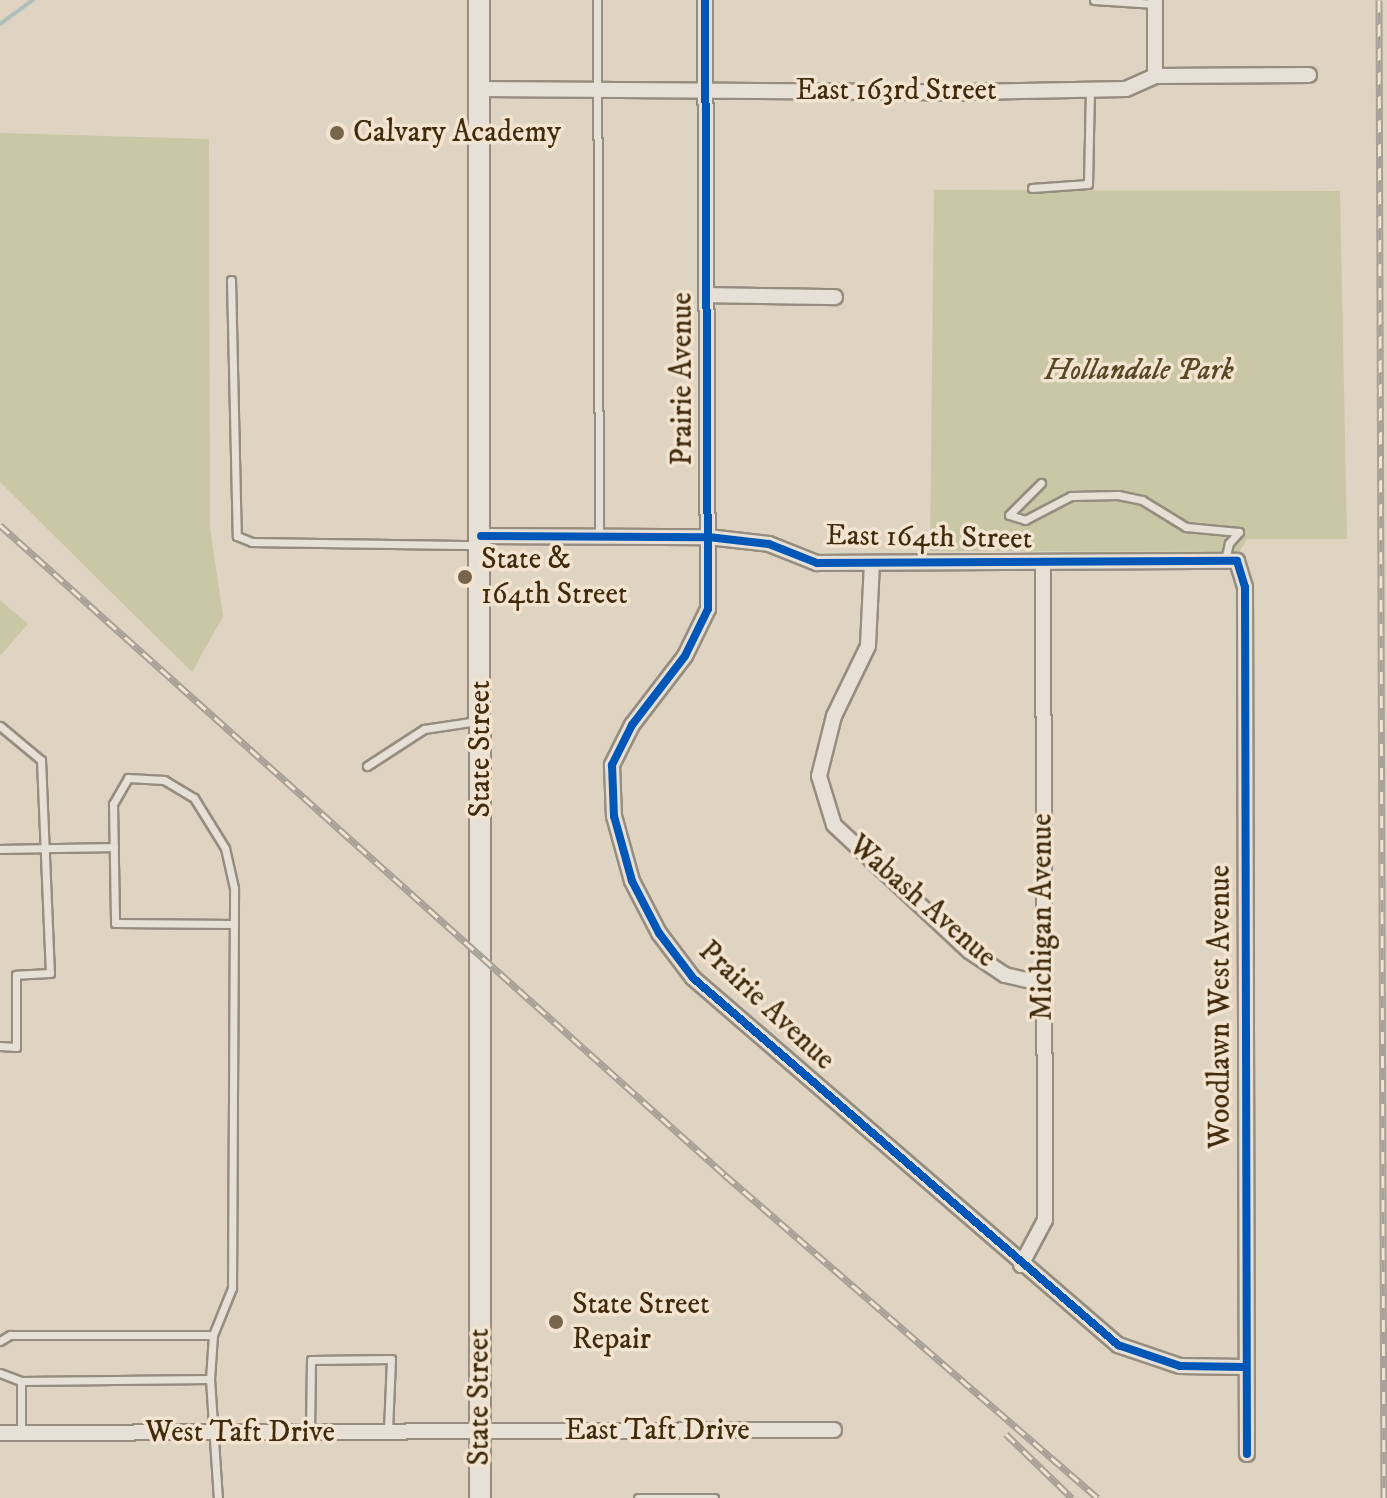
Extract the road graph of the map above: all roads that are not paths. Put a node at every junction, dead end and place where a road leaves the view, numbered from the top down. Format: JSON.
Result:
{"nodes":[{"id":1,"x":479,"y":0,"type":"edge"},
{"id":2,"x":597,"y":0,"type":"edge"},
{"id":3,"x":705,"y":0,"type":"edge"},
{"id":4,"x":1094,"y":0,"type":"edge"},
{"id":5,"x":1155,"y":2,"type":"edge"},
{"id":6,"x":1309,"y":75,"type":"dead end"},
{"id":7,"x":1155,"y":76,"type":"junction"},
{"id":8,"x":1090,"y":88,"type":"junction"},
{"id":9,"x":480,"y":89,"type":"junction"},
{"id":10,"x":598,"y":91,"type":"junction"},
{"id":11,"x":705,"y":91,"type":"junction"},
{"id":12,"x":1032,"y":188,"type":"dead end"},
{"id":13,"x":231,"y":280,"type":"dead end"},
{"id":14,"x":706,"y":295,"type":"junction"},
{"id":15,"x":835,"y":297,"type":"dead end"},
{"id":16,"x":1041,"y":483,"type":"dead end"},
{"id":17,"x":599,"y":536,"type":"junction"},
{"id":18,"x":708,"y":537,"type":"junction"},
{"id":19,"x":481,"y":541,"type":"junction"},
{"id":20,"x":1231,"y":561,"type":"junction"},
{"id":21,"x":872,"y":563,"type":"junction"},
{"id":22,"x":1043,"y":564,"type":"junction"},
{"id":23,"x":481,"y":721,"type":"junction"},
{"id":24,"x":0,"y":726,"type":"edge"},
{"id":25,"x":367,"y":766,"type":"dead end"},
{"id":26,"x":114,"y":847,"type":"junction"},
{"id":27,"x":47,"y":848,"type":"junction"},
{"id":28,"x":0,"y":849,"type":"edge"},
{"id":29,"x":234,"y":924,"type":"junction"},
{"id":30,"x":1043,"y":984,"type":"junction"},
{"id":31,"x":0,"y":1046,"type":"edge"},
{"id":32,"x":1021,"y":1265,"type":"junction"},
{"id":33,"x":213,"y":1335,"type":"junction"},
{"id":34,"x":0,"y":1341,"type":"edge"},
{"id":35,"x":1244,"y":1367,"type":"junction"},
{"id":36,"x":0,"y":1373,"type":"edge"},
{"id":37,"x":210,"y":1379,"type":"junction"},
{"id":38,"x":21,"y":1381,"type":"junction"},
{"id":39,"x":834,"y":1430,"type":"dead end"},
{"id":40,"x":0,"y":1433,"type":"edge"},
{"id":41,"x":21,"y":1433,"type":"junction"},
{"id":42,"x":211,"y":1433,"type":"junction"},
{"id":43,"x":310,"y":1433,"type":"junction"},
{"id":44,"x":388,"y":1433,"type":"junction"},
{"id":45,"x":480,"y":1433,"type":"junction"},
{"id":46,"x":1247,"y":1454,"type":"dead end"},
{"id":47,"x":678,"y":1497,"type":"edge"},
{"id":48,"x":218,"y":1498,"type":"edge"},
{"id":49,"x":480,"y":1498,"type":"edge"},
{"id":50,"x":638,"y":1498,"type":"edge"},
{"id":51,"x":714,"y":1498,"type":"edge"}],
"edges":[{"from":1,"to":9,"type":"street","name":"State Street"},
{"from":2,"to":10,"type":"lane"},
{"from":3,"to":11,"type":"street","name":"Prairie Avenue"},
{"from":4,"to":5,"type":"lane"},
{"from":5,"to":7,"type":"street"},
{"from":6,"to":7,"type":"street","name":"East 163rd Street"},
{"from":7,"to":8,"type":"street","name":"East 163rd Street"},
{"from":8,"to":11,"type":"street","name":"East 163rd Street"},
{"from":8,"to":12,"type":"lane"},
{"from":9,"to":10,"type":"street","name":"East 163rd Street"},
{"from":9,"to":19,"type":"street","name":"State Street"},
{"from":10,"to":11,"type":"street","name":"East 163rd Street"},
{"from":10,"to":17,"type":"lane"},
{"from":11,"to":14,"type":"street","name":"Prairie Avenue"},
{"from":13,"to":19,"type":"lane"},
{"from":14,"to":15,"type":"street"},
{"from":14,"to":18,"type":"street","name":"Prairie Avenue"},
{"from":16,"to":20,"type":"lane"},
{"from":17,"to":18,"type":"street","name":"East 164th Street"},
{"from":17,"to":19,"type":"street","name":"East 164th Street"},
{"from":18,"to":21,"type":"street","name":"East 164th Street"},
{"from":18,"to":32,"type":"street","name":"Prairie Avenue"},
{"from":19,"to":23,"type":"street","name":"State Street"},
{"from":20,"to":22,"type":"street","name":"East 164th Street"},
{"from":20,"to":35,"type":"street","name":"Woodlawn West Avenue"},
{"from":21,"to":22,"type":"street","name":"East 164th Street"},
{"from":21,"to":30,"type":"street","name":"Wabash Avenue"},
{"from":22,"to":30,"type":"street","name":"Michigan Avenue"},
{"from":23,"to":25,"type":"lane"},
{"from":23,"to":45,"type":"street","name":"State Street"},
{"from":24,"to":27,"type":"lane"},
{"from":26,"to":27,"type":"lane"},
{"from":26,"to":29,"type":"lane"},
{"from":26,"to":29,"type":"lane"},
{"from":27,"to":28,"type":"lane"},
{"from":27,"to":31,"type":"lane"},
{"from":29,"to":33,"type":"lane"},
{"from":30,"to":32,"type":"street","name":"Michigan Avenue"},
{"from":32,"to":35,"type":"street","name":"Prairie Avenue"},
{"from":33,"to":34,"type":"lane"},
{"from":33,"to":37,"type":"lane"},
{"from":35,"to":46,"type":"street","name":"Woodlawn West Avenue"},
{"from":36,"to":38,"type":"lane"},
{"from":37,"to":38,"type":"lane"},
{"from":37,"to":42,"type":"lane"},
{"from":38,"to":41,"type":"lane"},
{"from":39,"to":45,"type":"street","name":"East Taft Drive"},
{"from":40,"to":41,"type":"street","name":"West Taft Drive"},
{"from":41,"to":42,"type":"street","name":"West Taft Drive"},
{"from":42,"to":43,"type":"street","name":"West Taft Drive"},
{"from":42,"to":48,"type":"lane"},
{"from":43,"to":44,"type":"street","name":"West Taft Drive"},
{"from":43,"to":44,"type":"lane"},
{"from":44,"to":45,"type":"street","name":"West Taft Drive"},
{"from":45,"to":49,"type":"street","name":"State Street"},
{"from":47,"to":50,"type":"lane"},
{"from":47,"to":51,"type":"lane"}]}
